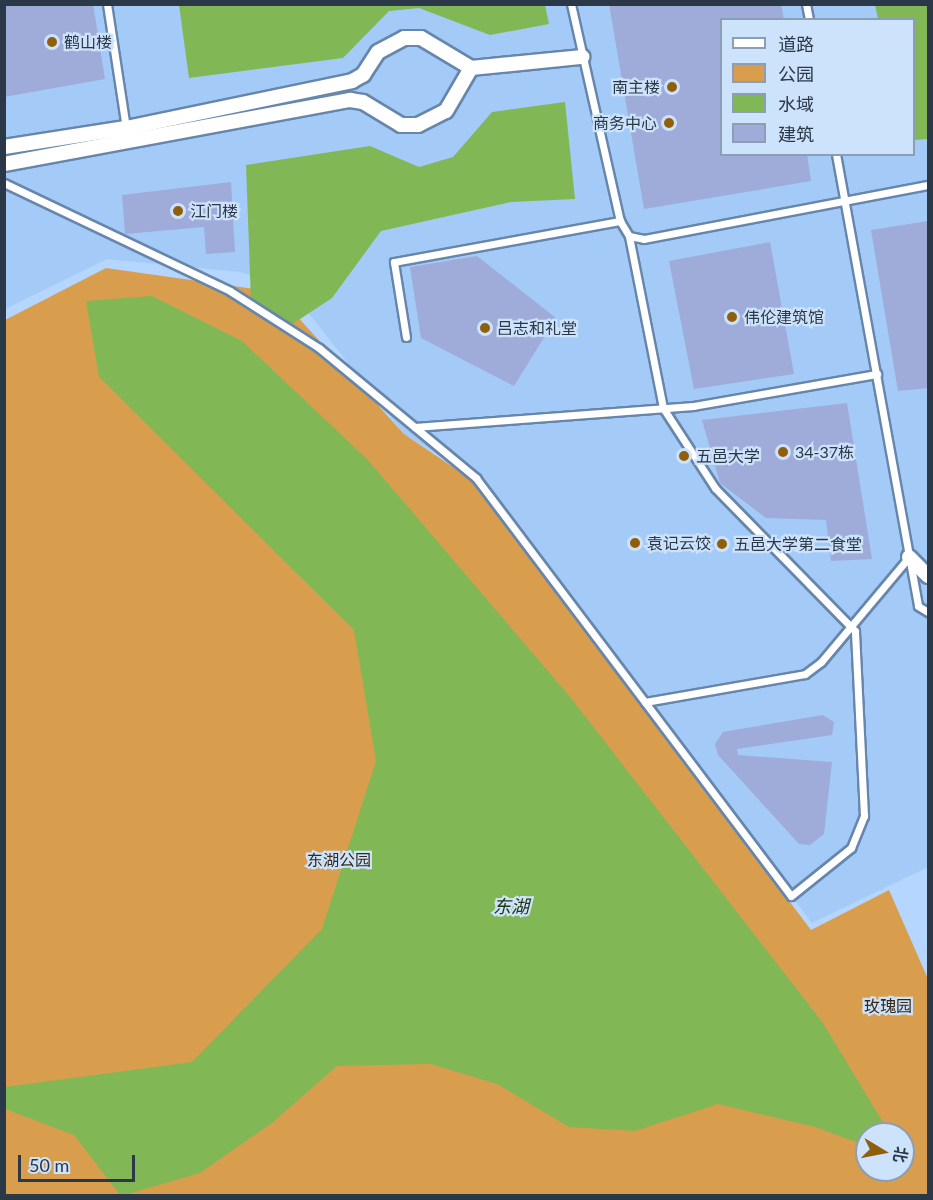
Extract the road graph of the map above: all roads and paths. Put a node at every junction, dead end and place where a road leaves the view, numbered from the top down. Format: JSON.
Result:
{"nodes":[{"id":1,"x":107,"y":4,"type":"edge"},
{"id":2,"x":571,"y":4,"type":"edge"},
{"id":3,"x":582,"y":57,"type":"junction"},
{"id":4,"x":471,"y":68,"type":"junction"},
{"id":5,"x":126,"y":128,"type":"junction"},
{"id":6,"x":4,"y":147,"type":"edge"},
{"id":7,"x":836,"y":156,"type":"edge"},
{"id":8,"x":4,"y":164,"type":"edge"},
{"id":9,"x":4,"y":183,"type":"edge"},
{"id":10,"x":928,"y":185,"type":"edge"},
{"id":11,"x":844,"y":198,"type":"junction"},
{"id":12,"x":620,"y":221,"type":"junction"},
{"id":13,"x":629,"y":236,"type":"junction"},
{"id":14,"x":406,"y":337,"type":"dead end"},
{"id":15,"x":877,"y":374,"type":"junction"},
{"id":16,"x":663,"y":408,"type":"junction"},
{"id":17,"x":416,"y":427,"type":"junction"},
{"id":18,"x":909,"y":557,"type":"junction"},
{"id":19,"x":928,"y":576,"type":"edge"},
{"id":20,"x":928,"y":612,"type":"edge"},
{"id":21,"x":851,"y":626,"type":"junction"},
{"id":22,"x":645,"y":702,"type":"junction"}],
"edges":[{"from":1,"to":5,"type":"lane"},
{"from":2,"to":3,"type":"lane"},
{"from":3,"to":4,"type":"street"},
{"from":3,"to":12,"type":"lane"},
{"from":4,"to":5,"type":"street"},
{"from":4,"to":8,"type":"street"},
{"from":5,"to":6,"type":"street"},
{"from":7,"to":11,"type":"lane"},
{"from":9,"to":17,"type":"lane"},
{"from":10,"to":11,"type":"lane"},
{"from":11,"to":13,"type":"lane"},
{"from":11,"to":15,"type":"lane"},
{"from":12,"to":13,"type":"lane"},
{"from":12,"to":14,"type":"lane"},
{"from":13,"to":16,"type":"lane"},
{"from":15,"to":16,"type":"lane"},
{"from":15,"to":18,"type":"lane"},
{"from":16,"to":17,"type":"lane"},
{"from":16,"to":21,"type":"lane"},
{"from":17,"to":22,"type":"lane"},
{"from":18,"to":19,"type":"street"},
{"from":18,"to":20,"type":"lane"},
{"from":18,"to":21,"type":"lane"},
{"from":21,"to":22,"type":"lane"},
{"from":21,"to":22,"type":"lane"}]}
